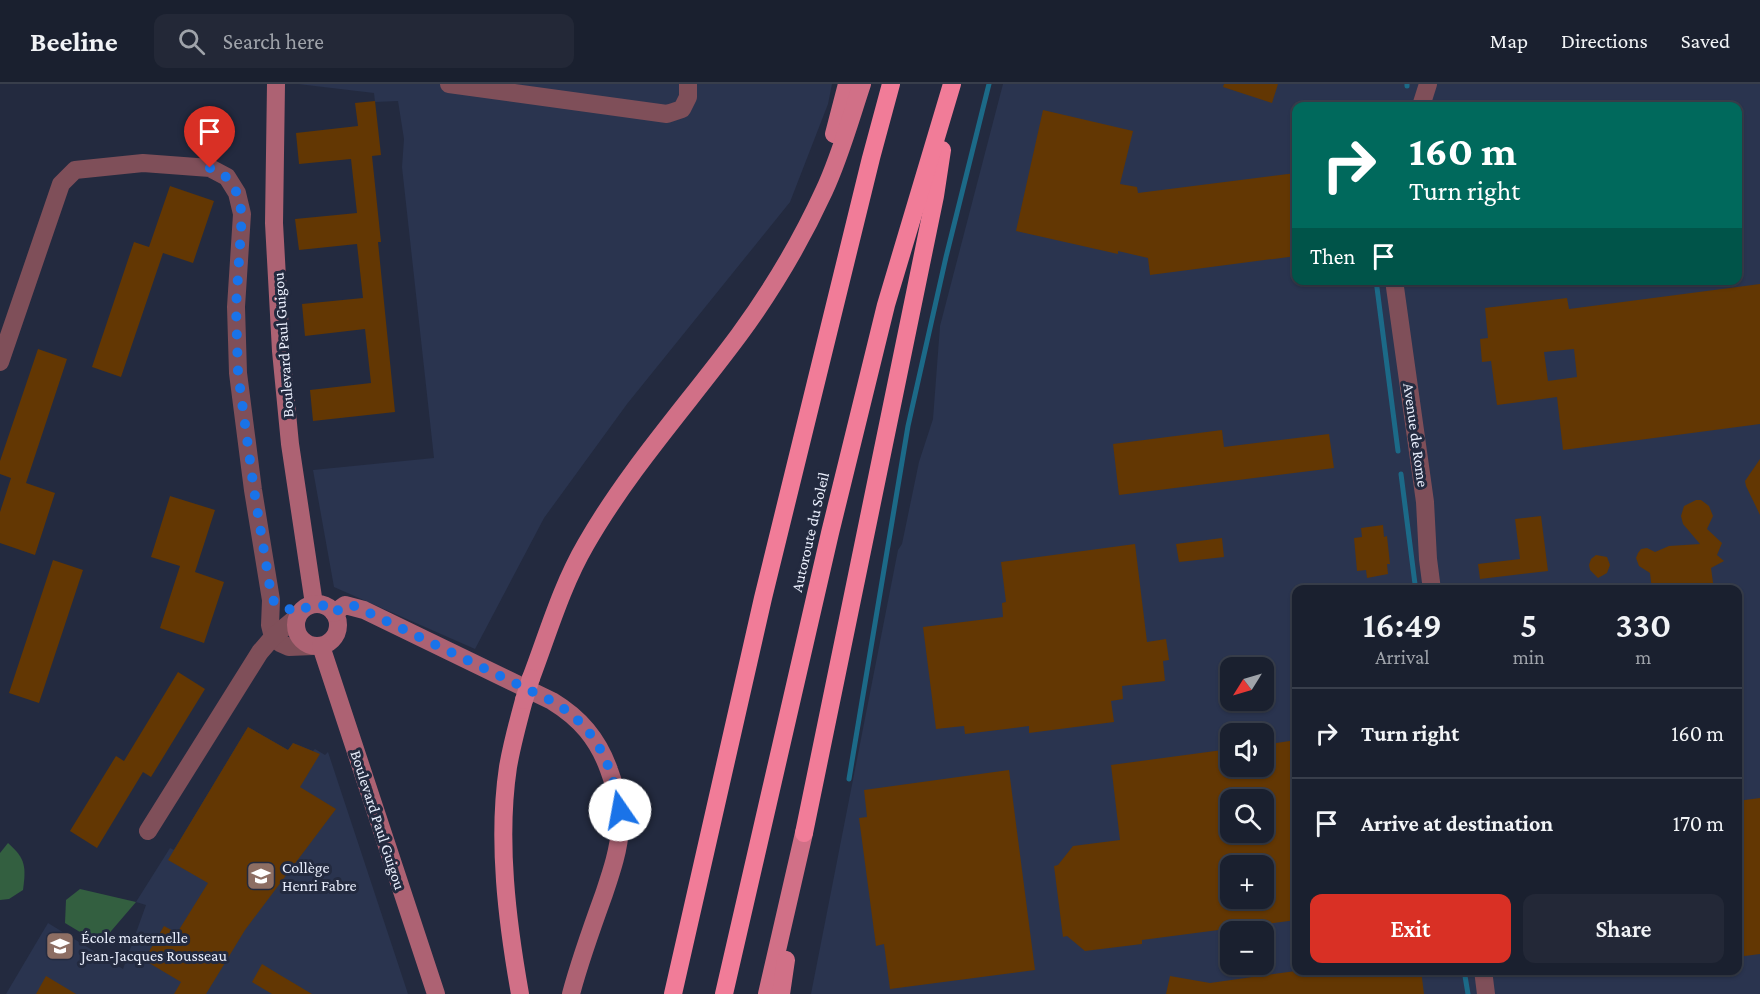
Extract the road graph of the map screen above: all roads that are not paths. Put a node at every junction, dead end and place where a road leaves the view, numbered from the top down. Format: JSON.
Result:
{"nodes":[{"id":1,"x":276,"y":84,"type":"edge"},
{"id":2,"x":449,"y":84,"type":"edge"},
{"id":3,"x":688,"y":84,"type":"edge"},
{"id":4,"x":847,"y":84,"type":"edge"},
{"id":5,"x":862,"y":84,"type":"edge"},
{"id":6,"x":891,"y":84,"type":"edge"},
{"id":7,"x":953,"y":84,"type":"edge"},
{"id":8,"x":1428,"y":84,"type":"edge"},
{"id":9,"x":1422,"y":102,"type":"edge"},
{"id":10,"x":794,"y":250,"type":"junction"},
{"id":11,"x":1395,"y":285,"type":"edge"},
{"id":12,"x":0,"y":362,"type":"edge"},
{"id":13,"x":1431,"y":585,"type":"edge"},
{"id":14,"x":272,"y":600,"type":"junction"},
{"id":15,"x":304,"y":611,"type":"junction"},
{"id":16,"x":334,"y":613,"type":"junction"},
{"id":17,"x":273,"y":637,"type":"junction"},
{"id":18,"x":317,"y":646,"type":"junction"},
{"id":19,"x":148,"y":831,"type":"dead end"},
{"id":20,"x":804,"y":833,"type":"junction"},
{"id":21,"x":1484,"y":975,"type":"edge"},
{"id":22,"x":436,"y":994,"type":"edge"},
{"id":23,"x":520,"y":994,"type":"edge"},
{"id":24,"x":571,"y":994,"type":"edge"},
{"id":25,"x":674,"y":994,"type":"edge"},
{"id":26,"x":724,"y":994,"type":"edge"},
{"id":27,"x":767,"y":994,"type":"edge"},
{"id":28,"x":781,"y":994,"type":"edge"},
{"id":29,"x":1486,"y":994,"type":"edge"}],
"edges":[{"from":1,"to":15,"type":"street","name":"Boulevard Paul Guigou"},
{"from":2,"to":3,"type":"street"},
{"from":4,"to":10,"type":"main road"},
{"from":5,"to":10,"type":"main road"},
{"from":6,"to":25,"type":"highway","name":"Autoroute du Soleil"},
{"from":7,"to":20,"type":"highway"},
{"from":7,"to":26,"type":"highway","name":"Autoroute du Soleil"},
{"from":8,"to":9,"type":"street"},
{"from":10,"to":23,"type":"main road","bridge":true},
{"from":11,"to":13,"type":"street","name":"Avenue de Rome"},
{"from":12,"to":14,"type":"street"},
{"from":14,"to":15,"type":"street"},
{"from":14,"to":17,"type":"street"},
{"from":15,"to":16,"type":"street"},
{"from":15,"to":17,"type":"street"},
{"from":15,"to":18,"type":"street"},
{"from":16,"to":18,"type":"street"},
{"from":16,"to":24,"type":"street"},
{"from":17,"to":18,"type":"street"},
{"from":17,"to":19,"type":"street"},
{"from":18,"to":22,"type":"street","name":"Boulevard Paul Guigou"},
{"from":20,"to":27,"type":"main road"},
{"from":20,"to":28,"type":"main road"},
{"from":21,"to":29,"type":"street"}]}
